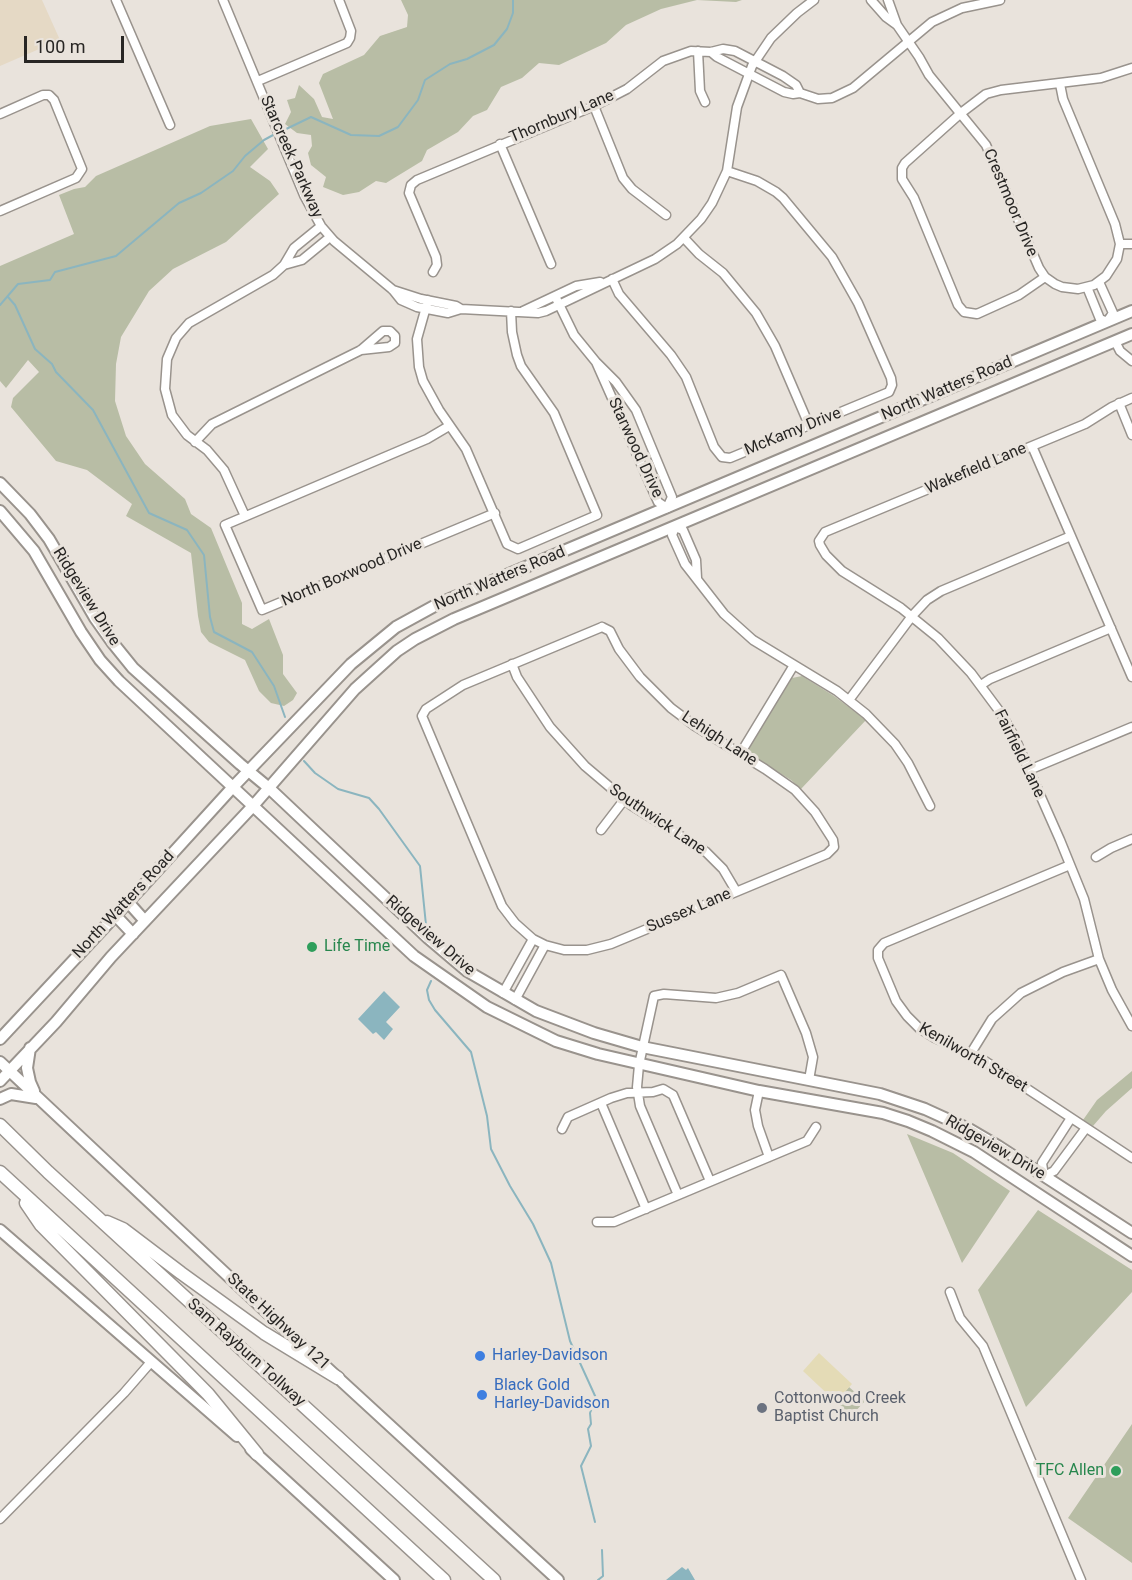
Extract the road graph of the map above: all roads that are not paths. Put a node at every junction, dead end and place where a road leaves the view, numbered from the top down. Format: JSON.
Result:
{"nodes":[{"id":1,"x":116,"y":0,"type":"edge"},
{"id":2,"x":223,"y":0,"type":"edge"},
{"id":3,"x":339,"y":0,"type":"edge"},
{"id":4,"x":814,"y":0,"type":"edge"},
{"id":5,"x":871,"y":0,"type":"edge"},
{"id":6,"x":888,"y":0,"type":"edge"},
{"id":7,"x":1000,"y":0,"type":"edge"},
{"id":8,"x":987,"y":1,"type":"edge"},
{"id":9,"x":897,"y":25,"type":"junction"},
{"id":10,"x":908,"y":41,"type":"junction"},
{"id":11,"x":698,"y":51,"type":"junction"},
{"id":12,"x":711,"y":52,"type":"junction"},
{"id":13,"x":756,"y":62,"type":"junction"},
{"id":14,"x":1132,"y":68,"type":"edge"},
{"id":15,"x":750,"y":73,"type":"junction"},
{"id":16,"x":258,"y":81,"type":"junction"},
{"id":17,"x":1060,"y":84,"type":"junction"},
{"id":18,"x":800,"y":93,"type":"junction"},
{"id":19,"x":705,"y":102,"type":"dead end"},
{"id":20,"x":594,"y":106,"type":"junction"},
{"id":21,"x":961,"y":113,"type":"junction"},
{"id":22,"x":0,"y":114,"type":"edge"},
{"id":23,"x":170,"y":125,"type":"dead end"},
{"id":24,"x":500,"y":144,"type":"junction"},
{"id":25,"x":727,"y":171,"type":"junction"},
{"id":26,"x":0,"y":211,"type":"edge"},
{"id":27,"x":666,"y":215,"type":"dead end"},
{"id":28,"x":321,"y":226,"type":"junction"},
{"id":29,"x":330,"y":237,"type":"junction"},
{"id":30,"x":684,"y":238,"type":"junction"},
{"id":31,"x":1120,"y":244,"type":"junction"},
{"id":32,"x":1132,"y":244,"type":"edge"},
{"id":33,"x":551,"y":264,"type":"dead end"},
{"id":34,"x":285,"y":265,"type":"junction"},
{"id":35,"x":433,"y":272,"type":"dead end"},
{"id":36,"x":1045,"y":277,"type":"junction"},
{"id":37,"x":608,"y":280,"type":"junction"},
{"id":38,"x":1099,"y":282,"type":"junction"},
{"id":39,"x":1087,"y":287,"type":"junction"},
{"id":40,"x":555,"y":296,"type":"junction"},
{"id":41,"x":427,"y":305,"type":"junction"},
{"id":42,"x":559,"y":305,"type":"junction"},
{"id":43,"x":511,"y":311,"type":"junction"},
{"id":44,"x":522,"y":311,"type":"junction"},
{"id":45,"x":1132,"y":311,"type":"edge"},
{"id":46,"x":1107,"y":322,"type":"junction"},
{"id":47,"x":1132,"y":334,"type":"edge"},
{"id":48,"x":1115,"y":341,"type":"junction"},
{"id":49,"x":361,"y":350,"type":"dead end"},
{"id":50,"x":1132,"y":361,"type":"edge"},
{"id":51,"x":596,"y":362,"type":"junction"},
{"id":52,"x":1132,"y":398,"type":"edge"},
{"id":53,"x":1119,"y":404,"type":"junction"},
{"id":54,"x":809,"y":425,"type":"junction"},
{"id":55,"x":449,"y":426,"type":"junction"},
{"id":56,"x":1132,"y":435,"type":"edge"},
{"id":57,"x":195,"y":442,"type":"junction"},
{"id":58,"x":1032,"y":446,"type":"junction"},
{"id":59,"x":0,"y":483,"type":"edge"},
{"id":60,"x":19,"y":502,"type":"junction"},
{"id":61,"x":667,"y":508,"type":"junction"},
{"id":62,"x":2,"y":513,"type":"edge"},
{"id":63,"x":495,"y":513,"type":"junction"},
{"id":64,"x":245,"y":516,"type":"junction"},
{"id":65,"x":675,"y":527,"type":"junction"},
{"id":66,"x":1071,"y":536,"type":"junction"},
{"id":67,"x":820,"y":538,"type":"joint"},
{"id":68,"x":912,"y":616,"type":"junction"},
{"id":69,"x":1111,"y":628,"type":"junction"},
{"id":70,"x":112,"y":642,"type":"junction"},
{"id":71,"x":96,"y":654,"type":"junction"},
{"id":72,"x":512,"y":664,"type":"junction"},
{"id":73,"x":794,"y":665,"type":"junction"},
{"id":74,"x":1132,"y":677,"type":"edge"},
{"id":75,"x":981,"y":685,"type":"junction"},
{"id":76,"x":849,"y":700,"type":"junction"},
{"id":77,"x":1132,"y":727,"type":"edge"},
{"id":78,"x":740,"y":754,"type":"junction"},
{"id":79,"x":1029,"y":770,"type":"junction"},
{"id":80,"x":248,"y":771,"type":"junction"},
{"id":81,"x":232,"y":788,"type":"junction"},
{"id":82,"x":269,"y":788,"type":"junction"},
{"id":83,"x":624,"y":801,"type":"junction"},
{"id":84,"x":253,"y":806,"type":"junction"},
{"id":85,"x":930,"y":806,"type":"dead end"},
{"id":86,"x":601,"y":830,"type":"dead end"},
{"id":87,"x":1132,"y":839,"type":"edge"},
{"id":88,"x":833,"y":848,"type":"joint"},
{"id":89,"x":1096,"y":857,"type":"dead end"},
{"id":90,"x":1070,"y":865,"type":"junction"},
{"id":91,"x":736,"y":891,"type":"junction"},
{"id":92,"x":128,"y":902,"type":"junction"},
{"id":93,"x":116,"y":916,"type":"junction"},
{"id":94,"x":146,"y":921,"type":"junction"},
{"id":95,"x":133,"y":934,"type":"junction"},
{"id":96,"x":428,"y":938,"type":"junction"},
{"id":97,"x":539,"y":942,"type":"junction"},
{"id":98,"x":414,"y":956,"type":"junction"},
{"id":99,"x":1098,"y":959,"type":"junction"},
{"id":100,"x":503,"y":993,"type":"junction"},
{"id":101,"x":515,"y":1000,"type":"junction"},
{"id":102,"x":487,"y":1007,"type":"junction"},
{"id":103,"x":13,"y":1025,"type":"junction"},
{"id":104,"x":1132,"y":1026,"type":"edge"},
{"id":105,"x":0,"y":1032,"type":"edge"},
{"id":106,"x":0,"y":1039,"type":"edge"},
{"id":107,"x":642,"y":1047,"type":"junction"},
{"id":108,"x":30,"y":1048,"type":"junction"},
{"id":109,"x":970,"y":1053,"type":"junction"},
{"id":110,"x":0,"y":1062,"type":"edge"},
{"id":111,"x":639,"y":1065,"type":"junction"},
{"id":112,"x":10,"y":1071,"type":"junction"},
{"id":113,"x":809,"y":1080,"type":"junction"},
{"id":114,"x":0,"y":1081,"type":"edge"},
{"id":115,"x":759,"y":1091,"type":"junction"},
{"id":116,"x":638,"y":1092,"type":"junction"},
{"id":117,"x":39,"y":1098,"type":"junction"},
{"id":118,"x":0,"y":1099,"type":"edge"},
{"id":119,"x":601,"y":1103,"type":"junction"},
{"id":120,"x":1071,"y":1118,"type":"junction"},
{"id":121,"x":1,"y":1125,"type":"edge"},
{"id":122,"x":816,"y":1127,"type":"dead end"},
{"id":123,"x":1086,"y":1128,"type":"junction"},
{"id":124,"x":562,"y":1129,"type":"dead end"},
{"id":125,"x":769,"y":1157,"type":"junction"},
{"id":126,"x":1132,"y":1158,"type":"edge"},
{"id":127,"x":0,"y":1172,"type":"edge"},
{"id":128,"x":1044,"y":1176,"type":"junction"},
{"id":129,"x":710,"y":1181,"type":"junction"},
{"id":130,"x":12,"y":1183,"type":"junction"},
{"id":131,"x":1034,"y":1190,"type":"junction"},
{"id":132,"x":678,"y":1195,"type":"junction"},
{"id":133,"x":646,"y":1209,"type":"junction"},
{"id":134,"x":100,"y":1220,"type":"junction"},
{"id":135,"x":597,"y":1222,"type":"dead end"},
{"id":136,"x":0,"y":1230,"type":"edge"},
{"id":137,"x":1132,"y":1233,"type":"edge"},
{"id":138,"x":1132,"y":1256,"type":"edge"},
{"id":139,"x":950,"y":1292,"type":"dead end"},
{"id":140,"x":151,"y":1362,"type":"junction"},
{"id":141,"x":338,"y":1378,"type":"junction"},
{"id":142,"x":257,"y":1454,"type":"junction"},
{"id":143,"x":0,"y":1519,"type":"edge"},
{"id":144,"x":394,"y":1580,"type":"edge"},
{"id":145,"x":444,"y":1580,"type":"edge"},
{"id":146,"x":494,"y":1580,"type":"edge"},
{"id":147,"x":558,"y":1580,"type":"edge"},
{"id":148,"x":1081,"y":1580,"type":"edge"}],
"edges":[{"from":1,"to":23,"type":"street"},
{"from":2,"to":16,"type":"street","name":"Starcreek Parkway"},
{"from":3,"to":16,"type":"street"},
{"from":4,"to":13,"type":"street","name":"Starcreek Parkway"},
{"from":5,"to":9,"type":"street","name":"Crestmoor Drive"},
{"from":6,"to":9,"type":"street","name":"Crestmoor Drive"},
{"from":7,"to":8,"type":"street","name":"Thornbury Lane"},
{"from":8,"to":10,"type":"street","name":"Thornbury Lane"},
{"from":9,"to":10,"type":"street","name":"Crestmoor Drive"},
{"from":10,"to":18,"type":"street","name":"Thornbury Lane"},
{"from":10,"to":21,"type":"street","name":"Crestmoor Drive"},
{"from":11,"to":12,"type":"street","name":"Thornbury Lane"},
{"from":11,"to":19,"type":"street"},
{"from":11,"to":20,"type":"street","name":"Thornbury Lane"},
{"from":12,"to":13,"type":"street","name":"Thornbury Lane"},
{"from":12,"to":15,"type":"street","name":"Thornbury Lane"},
{"from":13,"to":15,"type":"street","name":"Starcreek Parkway"},
{"from":13,"to":18,"type":"street","name":"Thornbury Lane"},
{"from":14,"to":17,"type":"street"},
{"from":15,"to":18,"type":"street","name":"Thornbury Lane"},
{"from":15,"to":25,"type":"street","name":"Starcreek Parkway"},
{"from":16,"to":28,"type":"street","name":"Starcreek Parkway"},
{"from":17,"to":21,"type":"street"},
{"from":17,"to":31,"type":"street"},
{"from":20,"to":24,"type":"street","name":"Thornbury Lane"},
{"from":20,"to":27,"type":"street"},
{"from":21,"to":36,"type":"street","name":"Crestmoor Drive"},
{"from":21,"to":36,"type":"street"},
{"from":22,"to":26,"type":"street"},
{"from":24,"to":33,"type":"street"},
{"from":24,"to":35,"type":"street","name":"Thornbury Lane"},
{"from":25,"to":30,"type":"street","name":"Starcreek Parkway"},
{"from":25,"to":54,"type":"street","name":"McKamy Drive"},
{"from":28,"to":29,"type":"street","name":"Starcreek Parkway"},
{"from":28,"to":34,"type":"street"},
{"from":29,"to":34,"type":"street"},
{"from":29,"to":41,"type":"street","name":"Starcreek Parkway"},
{"from":30,"to":37,"type":"street","name":"Starcreek Parkway"},
{"from":30,"to":54,"type":"street"},
{"from":31,"to":32,"type":"street"},
{"from":31,"to":38,"type":"street"},
{"from":34,"to":57,"type":"street"},
{"from":36,"to":39,"type":"street","name":"Crestmoor Drive"},
{"from":37,"to":40,"type":"street","name":"Starcreek Parkway"},
{"from":37,"to":42,"type":"street","name":"Starcreek Parkway"},
{"from":37,"to":54,"type":"street","name":"McKamy Drive"},
{"from":38,"to":39,"type":"street","name":"Crestmoor Drive"},
{"from":38,"to":46,"type":"street"},
{"from":39,"to":46,"type":"street"},
{"from":40,"to":42,"type":"street","name":"Starwood Drive"},
{"from":40,"to":44,"type":"street","name":"Starcreek Parkway"},
{"from":41,"to":43,"type":"street","name":"Starcreek Parkway"},
{"from":41,"to":55,"type":"street"},
{"from":42,"to":44,"type":"street","name":"Starcreek Parkway"},
{"from":42,"to":51,"type":"street","name":"Starwood Drive"},
{"from":43,"to":44,"type":"street","name":"Starcreek Parkway"},
{"from":43,"to":63,"type":"street"},
{"from":45,"to":46,"type":"main road","name":"North Watters Road"},
{"from":46,"to":48,"type":"main road"},
{"from":46,"to":61,"type":"main road","name":"North Watters Road"},
{"from":47,"to":48,"type":"main road","name":"North Watters Road"},
{"from":48,"to":50,"type":"street"},
{"from":48,"to":65,"type":"main road","name":"North Watters Road"},
{"from":49,"to":57,"type":"street"},
{"from":51,"to":61,"type":"street","name":"Starwood Drive"},
{"from":51,"to":61,"type":"street","name":"Starwood Drive"},
{"from":52,"to":53,"type":"street","name":"Wakefield Lane"},
{"from":53,"to":56,"type":"street"},
{"from":53,"to":58,"type":"street","name":"Wakefield Lane"},
{"from":55,"to":63,"type":"street"},
{"from":55,"to":64,"type":"street"},
{"from":57,"to":64,"type":"street"},
{"from":58,"to":66,"type":"street"},
{"from":58,"to":67,"type":"street","name":"Wakefield Lane"},
{"from":59,"to":60,"type":"main road","name":"Ridgeview Drive"},
{"from":60,"to":62,"type":"main road"},
{"from":60,"to":70,"type":"main road","name":"Ridgeview Drive"},
{"from":61,"to":65,"type":"main road"},
{"from":61,"to":80,"type":"main road","name":"North Watters Road"},
{"from":62,"to":71,"type":"main road","name":"Ridgeview Drive"},
{"from":63,"to":64,"type":"street","name":"North Boxwood Drive"},
{"from":65,"to":73,"type":"street"},
{"from":65,"to":82,"type":"main road","name":"North Watters Road"},
{"from":66,"to":68,"type":"street"},
{"from":66,"to":69,"type":"street"},
{"from":67,"to":68,"type":"street","name":"Fairfield Lane"},
{"from":68,"to":75,"type":"street","name":"Fairfield Lane"},
{"from":68,"to":76,"type":"street"},
{"from":69,"to":74,"type":"street"},
{"from":69,"to":75,"type":"street"},
{"from":70,"to":71,"type":"main road"},
{"from":70,"to":80,"type":"main road","name":"Ridgeview Drive"},
{"from":71,"to":81,"type":"main road","name":"Ridgeview Drive"},
{"from":72,"to":78,"type":"street","name":"Lehigh Lane"},
{"from":72,"to":83,"type":"street","name":"Southwick Lane"},
{"from":72,"to":97,"type":"street"},
{"from":73,"to":76,"type":"street"},
{"from":73,"to":78,"type":"street"},
{"from":75,"to":79,"type":"street","name":"Fairfield Lane"},
{"from":76,"to":85,"type":"street"},
{"from":77,"to":79,"type":"street"},
{"from":78,"to":88,"type":"street","name":"Lehigh Lane"},
{"from":79,"to":90,"type":"street","name":"Fairfield Lane"},
{"from":80,"to":81,"type":"main road","name":"North Watters Road"},
{"from":80,"to":82,"type":"main road","name":"Ridgeview Drive"},
{"from":81,"to":84,"type":"main road","name":"Ridgeview Drive"},
{"from":81,"to":92,"type":"main road","name":"North Watters Road"},
{"from":82,"to":84,"type":"main road","name":"North Watters Road"},
{"from":82,"to":96,"type":"main road","name":"Ridgeview Drive"},
{"from":83,"to":86,"type":"street"},
{"from":83,"to":91,"type":"street","name":"Southwick Lane"},
{"from":84,"to":94,"type":"main road","name":"North Watters Road"},
{"from":84,"to":98,"type":"main road","name":"Ridgeview Drive"},
{"from":87,"to":89,"type":"street"},
{"from":88,"to":91,"type":"street","name":"Sussex Lane"},
{"from":90,"to":99,"type":"street","name":"Fairfield Lane"},
{"from":90,"to":109,"type":"street","name":"Kenilworth Street"},
{"from":91,"to":97,"type":"street","name":"Sussex Lane"},
{"from":92,"to":93,"type":"main road","name":"North Watters Road"},
{"from":92,"to":94,"type":"main road"},
{"from":93,"to":95,"type":"main road"},
{"from":93,"to":103,"type":"main road","name":"North Watters Road"},
{"from":94,"to":95,"type":"main road","name":"North Watters Road"},
{"from":95,"to":108,"type":"main road","name":"North Watters Road"},
{"from":96,"to":98,"type":"main road"},
{"from":96,"to":100,"type":"main road","name":"Ridgeview Drive"},
{"from":97,"to":100,"type":"street"},
{"from":97,"to":101,"type":"street"},
{"from":98,"to":102,"type":"main road","name":"Ridgeview Drive"},
{"from":99,"to":104,"type":"street","name":"Fairfield Lane"},
{"from":99,"to":109,"type":"street"},
{"from":100,"to":101,"type":"main road","name":"Ridgeview Drive"},
{"from":101,"to":102,"type":"main road"},
{"from":101,"to":107,"type":"main road","name":"Ridgeview Drive"},
{"from":102,"to":111,"type":"main road","name":"Ridgeview Drive"},
{"from":103,"to":105,"type":"main road"},
{"from":103,"to":106,"type":"main road","name":"North Watters Road"},
{"from":107,"to":111,"type":"street"},
{"from":107,"to":113,"type":"main road","name":"Ridgeview Drive"},
{"from":107,"to":113,"type":"street"},
{"from":108,"to":112,"type":"main road","name":"North Watters Road"},
{"from":108,"to":117,"type":"main road"},
{"from":109,"to":120,"type":"street","name":"Kenilworth Street"},
{"from":110,"to":112,"type":"main road","name":"State Highway 121"},
{"from":111,"to":115,"type":"main road","name":"Ridgeview Drive"},
{"from":111,"to":116,"type":"street"},
{"from":112,"to":114,"type":"main road","name":"North Watters Road"},
{"from":112,"to":117,"type":"main road","name":"State Highway 121"},
{"from":113,"to":128,"type":"main road","name":"Ridgeview Drive"},
{"from":115,"to":125,"type":"street"},
{"from":115,"to":131,"type":"main road","name":"Ridgeview Drive"},
{"from":116,"to":119,"type":"street"},
{"from":116,"to":129,"type":"street"},
{"from":116,"to":132,"type":"street"},
{"from":117,"to":118,"type":"main road"},
{"from":117,"to":141,"type":"main road","name":"State Highway 121"},
{"from":119,"to":124,"type":"street"},
{"from":119,"to":133,"type":"street"},
{"from":120,"to":123,"type":"street","name":"Kenilworth Street"},
{"from":120,"to":128,"type":"street"},
{"from":121,"to":134,"type":"highway","name":"Sam Rayburn Tollway"},
{"from":122,"to":125,"type":"street"},
{"from":123,"to":126,"type":"street","name":"Kenilworth Street"},
{"from":123,"to":128,"type":"street"},
{"from":125,"to":129,"type":"street"},
{"from":127,"to":130,"type":"highway","name":"Sam Rayburn Tollway"},
{"from":128,"to":131,"type":"main road"},
{"from":128,"to":137,"type":"main road","name":"Ridgeview Drive"},
{"from":129,"to":132,"type":"street"},
{"from":130,"to":142,"type":"highway"},
{"from":130,"to":145,"type":"highway","name":"Sam Rayburn Tollway"},
{"from":131,"to":138,"type":"main road","name":"Ridgeview Drive"},
{"from":132,"to":133,"type":"street"},
{"from":133,"to":135,"type":"street"},
{"from":134,"to":141,"type":"highway"},
{"from":134,"to":146,"type":"highway","name":"Sam Rayburn Tollway"},
{"from":136,"to":140,"type":"main road"},
{"from":139,"to":148,"type":"street"},
{"from":140,"to":142,"type":"main road"},
{"from":140,"to":143,"type":"street"},
{"from":141,"to":147,"type":"main road","name":"State Highway 121"},
{"from":142,"to":144,"type":"main road"}]}
